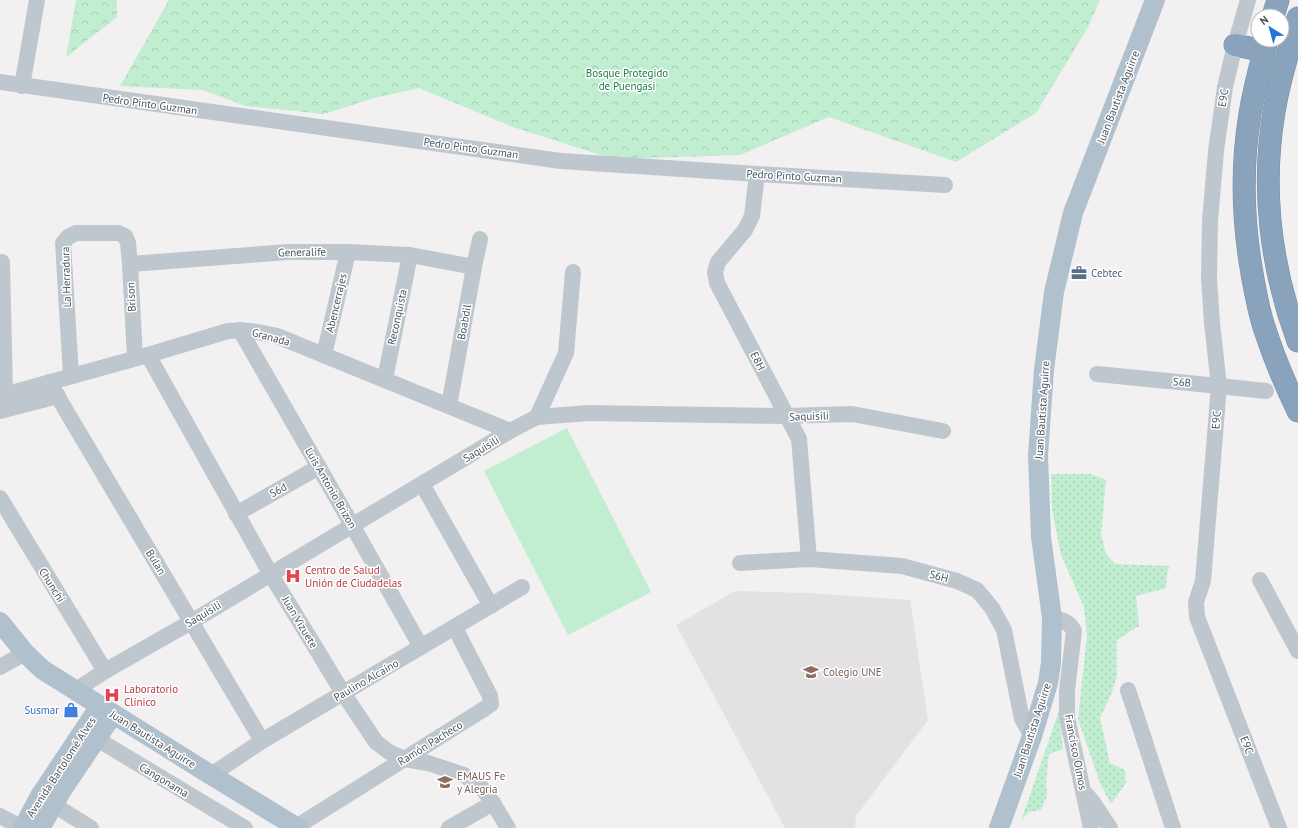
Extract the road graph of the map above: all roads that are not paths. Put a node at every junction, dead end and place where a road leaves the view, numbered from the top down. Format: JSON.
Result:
{"nodes":[{"id":1,"x":37,"y":0,"type":"edge"},
{"id":2,"x":1155,"y":0,"type":"edge"},
{"id":3,"x":1248,"y":0,"type":"edge"},
{"id":4,"x":1298,"y":18,"type":"edge"},
{"id":5,"x":1235,"y":45,"type":"junction"},
{"id":6,"x":1250,"y":45,"type":"edge"},
{"id":7,"x":1265,"y":48,"type":"edge"},
{"id":8,"x":0,"y":82,"type":"edge"},
{"id":9,"x":22,"y":86,"type":"junction"},
{"id":10,"x":757,"y":174,"type":"junction"},
{"id":11,"x":945,"y":185,"type":"dead end"},
{"id":12,"x":125,"y":236,"type":"joint"},
{"id":13,"x":480,"y":239,"type":"dead end"},
{"id":14,"x":348,"y":252,"type":"junction"},
{"id":15,"x":410,"y":255,"type":"junction"},
{"id":16,"x":2,"y":262,"type":"dead end"},
{"id":17,"x":130,"y":264,"type":"junction"},
{"id":18,"x":474,"y":267,"type":"junction"},
{"id":19,"x":573,"y":272,"type":"dead end"},
{"id":20,"x":240,"y":330,"type":"junction"},
{"id":21,"x":1298,"y":341,"type":"edge"},
{"id":22,"x":324,"y":354,"type":"junction"},
{"id":23,"x":141,"y":357,"type":"junction"},
{"id":24,"x":1097,"y":374,"type":"dead end"},
{"id":25,"x":71,"y":376,"type":"junction"},
{"id":26,"x":385,"y":379,"type":"junction"},
{"id":27,"x":49,"y":382,"type":"junction"},
{"id":28,"x":1219,"y":386,"type":"junction"},
{"id":29,"x":1266,"y":391,"type":"dead end"},
{"id":30,"x":2,"y":395,"type":"edge"},
{"id":31,"x":58,"y":396,"type":"junction"},
{"id":32,"x":448,"y":406,"type":"junction"},
{"id":33,"x":0,"y":411,"type":"edge"},
{"id":34,"x":1298,"y":411,"type":"edge"},
{"id":35,"x":786,"y":416,"type":"junction"},
{"id":36,"x":537,"y":417,"type":"junction"},
{"id":37,"x":510,"y":431,"type":"junction"},
{"id":38,"x":943,"y":431,"type":"dead end"},
{"id":39,"x":319,"y":467,"type":"junction"},
{"id":40,"x":422,"y":484,"type":"junction"},
{"id":41,"x":0,"y":498,"type":"edge"},
{"id":42,"x":236,"y":514,"type":"junction"},
{"id":43,"x":352,"y":525,"type":"junction"},
{"id":44,"x":810,"y":559,"type":"junction"},
{"id":45,"x":740,"y":563,"type":"dead end"},
{"id":46,"x":270,"y":574,"type":"junction"},
{"id":47,"x":1260,"y":580,"type":"dead end"},
{"id":48,"x":522,"y":588,"type":"dead end"},
{"id":49,"x":491,"y":606,"type":"junction"},
{"id":50,"x":1052,"y":618,"type":"junction"},
{"id":51,"x":0,"y":622,"type":"edge"},
{"id":52,"x":191,"y":622,"type":"junction"},
{"id":53,"x":455,"y":628,"type":"junction"},
{"id":54,"x":1296,"y":643,"type":"edge"},
{"id":55,"x":421,"y":648,"type":"junction"},
{"id":56,"x":25,"y":653,"type":"junction"},
{"id":57,"x":0,"y":667,"type":"edge"},
{"id":58,"x":105,"y":671,"type":"junction"},
{"id":59,"x":76,"y":690,"type":"junction"},
{"id":60,"x":1128,"y":690,"type":"dead end"},
{"id":61,"x":343,"y":693,"type":"junction"},
{"id":62,"x":107,"y":710,"type":"junction"},
{"id":63,"x":90,"y":735,"type":"junction"},
{"id":64,"x":1032,"y":736,"type":"junction"},
{"id":65,"x":262,"y":741,"type":"junction"},
{"id":66,"x":404,"y":759,"type":"junction"},
{"id":67,"x":210,"y":775,"type":"junction"},
{"id":68,"x":1083,"y":790,"type":"junction"},
{"id":69,"x":493,"y":802,"type":"junction"},
{"id":70,"x":54,"y":805,"type":"junction"},
{"id":71,"x":0,"y":816,"type":"edge"},
{"id":72,"x":223,"y":823,"type":"edge"},
{"id":73,"x":297,"y":827,"type":"edge"},
{"id":74,"x":23,"y":828,"type":"edge"},
{"id":75,"x":40,"y":828,"type":"edge"},
{"id":76,"x":91,"y":828,"type":"edge"},
{"id":77,"x":245,"y":828,"type":"edge"},
{"id":78,"x":449,"y":828,"type":"edge"},
{"id":79,"x":508,"y":828,"type":"edge"},
{"id":80,"x":999,"y":828,"type":"edge"},
{"id":81,"x":1091,"y":828,"type":"edge"},
{"id":82,"x":1110,"y":828,"type":"edge"},
{"id":83,"x":1173,"y":828,"type":"edge"},
{"id":84,"x":1279,"y":828,"type":"edge"}],
"edges":[{"from":1,"to":9,"type":"street"},
{"from":2,"to":50,"type":"main road","name":"Juan Bautista Aguirre"},
{"from":3,"to":5,"type":"street","name":"E9C"},
{"from":4,"to":21,"type":"highway"},
{"from":5,"to":6,"type":"highway"},
{"from":5,"to":28,"type":"street","name":"E9C"},
{"from":7,"to":34,"type":"highway"},
{"from":8,"to":9,"type":"street","name":"Pedro Pinto Guzman"},
{"from":9,"to":10,"type":"street","name":"Pedro Pinto Guzman"},
{"from":10,"to":11,"type":"street","name":"Pedro Pinto Guzman"},
{"from":10,"to":35,"type":"street","name":"E8H"},
{"from":12,"to":17,"type":"street","name":"Brison"},
{"from":12,"to":25,"type":"street","name":"La Herradura"},
{"from":13,"to":18,"type":"street","name":"Boabdil"},
{"from":14,"to":15,"type":"street","name":"Generalife"},
{"from":14,"to":17,"type":"street","name":"Generalife"},
{"from":14,"to":22,"type":"street","name":"Abencerrajes"},
{"from":15,"to":18,"type":"street","name":"Generalife"},
{"from":15,"to":26,"type":"street","name":"Reconquista"},
{"from":16,"to":30,"type":"street"},
{"from":17,"to":23,"type":"street","name":"Brison"},
{"from":18,"to":32,"type":"street","name":"Boabdil"},
{"from":19,"to":36,"type":"street"},
{"from":20,"to":22,"type":"street","name":"Granada"},
{"from":20,"to":23,"type":"street","name":"Granada"},
{"from":20,"to":39,"type":"street","name":"Luis Antonio Brizon"},
{"from":22,"to":26,"type":"street","name":"Granada"},
{"from":23,"to":25,"type":"street","name":"Granada"},
{"from":23,"to":42,"type":"street","name":"Juan Vizuete"},
{"from":24,"to":28,"type":"street","name":"S6B"},
{"from":25,"to":27,"type":"street","name":"Granada"},
{"from":26,"to":32,"type":"street","name":"Granada"},
{"from":27,"to":30,"type":"street","name":"Granada"},
{"from":27,"to":31,"type":"street","name":"Bulan"},
{"from":28,"to":29,"type":"street","name":"S6B"},
{"from":28,"to":84,"type":"street","name":"E9C"},
{"from":31,"to":33,"type":"street"},
{"from":31,"to":52,"type":"street","name":"Bulan"},
{"from":32,"to":37,"type":"street","name":"Granada"},
{"from":35,"to":36,"type":"street","name":"Saquisili"},
{"from":35,"to":38,"type":"street","name":"Saquisili"},
{"from":35,"to":44,"type":"street","name":"E8H"},
{"from":36,"to":37,"type":"street","name":"Saquisili"},
{"from":37,"to":40,"type":"street","name":"Saquisili"},
{"from":39,"to":42,"type":"street","name":"S6d"},
{"from":39,"to":43,"type":"street","name":"Luis Antonio Brizon"},
{"from":40,"to":43,"type":"street","name":"Saquisili"},
{"from":40,"to":49,"type":"street"},
{"from":41,"to":58,"type":"street","name":"Chunchi"},
{"from":42,"to":46,"type":"street","name":"Juan Vizuete"},
{"from":43,"to":46,"type":"street","name":"Saquisili"},
{"from":43,"to":55,"type":"street","name":"Luis Antonio Brizon"},
{"from":44,"to":45,"type":"street","name":"S6H"},
{"from":44,"to":64,"type":"street","name":"S6H"},
{"from":46,"to":52,"type":"street","name":"Saquisili"},
{"from":46,"to":61,"type":"street","name":"Juan Vizuete"},
{"from":47,"to":54,"type":"street"},
{"from":48,"to":49,"type":"street","name":"Paulino Alcaíno"},
{"from":49,"to":53,"type":"street","name":"Paulino Alcaíno"},
{"from":50,"to":64,"type":"main road","name":"Juan Bautista Aguirre"},
{"from":50,"to":68,"type":"street","name":"Francisco Olmos"},
{"from":51,"to":56,"type":"main road","name":"Juan Bautista Aguirre"},
{"from":52,"to":58,"type":"street","name":"Saquisili"},
{"from":52,"to":65,"type":"street","name":"Bulan"},
{"from":53,"to":55,"type":"street","name":"Paulino Alcaíno"},
{"from":53,"to":66,"type":"street","name":"Ramón Pacheco"},
{"from":55,"to":61,"type":"street","name":"Paulino Alcaíno"},
{"from":56,"to":57,"type":"street"},
{"from":56,"to":59,"type":"main road","name":"Juan Bautista Aguirre"},
{"from":58,"to":59,"type":"street","name":"Saquisili"},
{"from":59,"to":62,"type":"main road","name":"Juan Bautista Aguirre"},
{"from":60,"to":83,"type":"street"},
{"from":61,"to":65,"type":"street","name":"Paulino Alcaíno"},
{"from":61,"to":66,"type":"street","name":"Juan Vizuete"},
{"from":62,"to":63,"type":"main road","name":"Avenida Bartolomé Alves"},
{"from":62,"to":67,"type":"main road","name":"Juan Bautista Aguirre"},
{"from":63,"to":70,"type":"main road","name":"Avenida Bartolomé Alves"},
{"from":63,"to":72,"type":"street","name":"Cangonama"},
{"from":63,"to":74,"type":"main road","name":"Avenida Bartolomé Alves"},
{"from":64,"to":80,"type":"main road","name":"Juan Bautista Aguirre"},
{"from":65,"to":67,"type":"street","name":"Paulino Alcaíno"},
{"from":66,"to":69,"type":"street","name":"Juan Vizuete"},
{"from":66,"to":73,"type":"street","name":"Ramón Pacheco"},
{"from":67,"to":73,"type":"main road","name":"Juan Bautista Aguirre"},
{"from":68,"to":81,"type":"street","name":"Francisco Olmos"},
{"from":68,"to":82,"type":"street"},
{"from":69,"to":78,"type":"street"},
{"from":69,"to":79,"type":"street","name":"Juan Vizuete"},
{"from":70,"to":75,"type":"main road","name":"Avenida Bartolomé Alves"},
{"from":70,"to":76,"type":"street"},
{"from":71,"to":74,"type":"street"},
{"from":72,"to":77,"type":"street","name":"Cangonama"}]}
